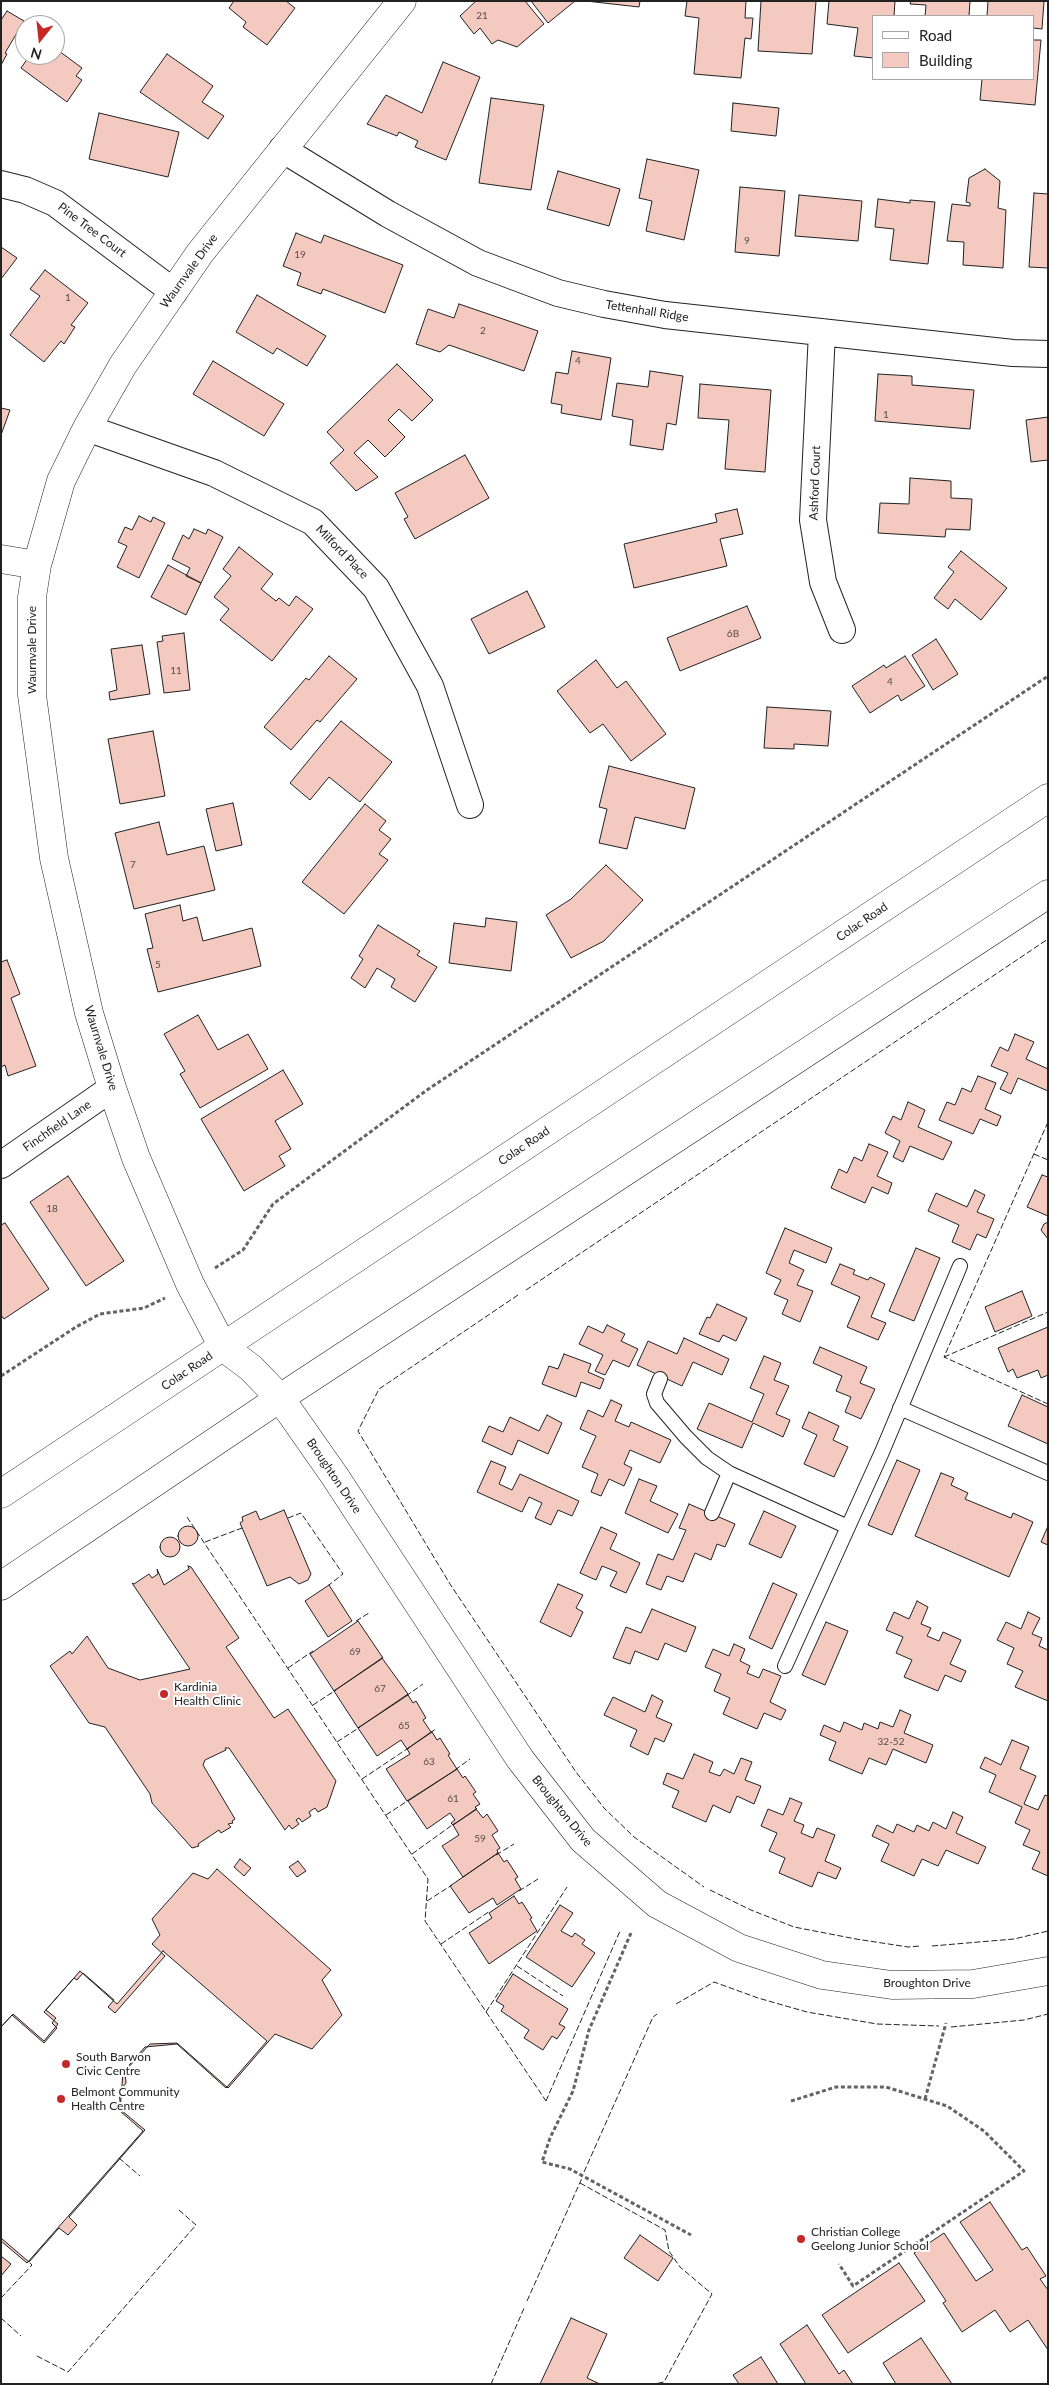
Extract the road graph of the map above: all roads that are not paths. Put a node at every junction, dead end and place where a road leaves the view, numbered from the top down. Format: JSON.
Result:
{"nodes":[{"id":1,"x":402,"y":1,"type":"edge"},
{"id":2,"x":282,"y":149,"type":"junction"},
{"id":3,"x":1,"y":184,"type":"edge"},
{"id":4,"x":174,"y":292,"type":"junction"},
{"id":5,"x":822,"y":332,"type":"junction"},
{"id":6,"x":1048,"y":354,"type":"edge"},
{"id":7,"x":87,"y":428,"type":"junction"},
{"id":8,"x":1,"y":559,"type":"edge"},
{"id":9,"x":37,"y":565,"type":"junction"},
{"id":10,"x":842,"y":630,"type":"dead end"},
{"id":11,"x":1048,"y":798,"type":"edge"},
{"id":12,"x":470,"y":805,"type":"dead end"},
{"id":13,"x":1048,"y":894,"type":"edge"},
{"id":14,"x":112,"y":1088,"type":"junction"},
{"id":15,"x":1,"y":1165,"type":"edge"},
{"id":16,"x":960,"y":1266,"type":"dead end"},
{"id":17,"x":223,"y":1347,"type":"junction"},
{"id":18,"x":250,"y":1368,"type":"joint"},
{"id":19,"x":660,"y":1380,"type":"dead end"},
{"id":20,"x":280,"y":1398,"type":"junction"},
{"id":21,"x":900,"y":1408,"type":"junction"},
{"id":22,"x":729,"y":1473,"type":"junction"},
{"id":23,"x":1048,"y":1473,"type":"edge"},
{"id":24,"x":1,"y":1494,"type":"edge"},
{"id":25,"x":712,"y":1513,"type":"dead end"},
{"id":26,"x":848,"y":1527,"type":"junction"},
{"id":27,"x":1,"y":1586,"type":"edge"},
{"id":28,"x":785,"y":1666,"type":"dead end"},
{"id":29,"x":1048,"y":1971,"type":"edge"}],
"edges":[{"from":1,"to":2,"type":"main road","name":"Waurnvale Drive"},
{"from":2,"to":4,"type":"main road","name":"Waurnvale Drive"},
{"from":2,"to":5,"type":"street","name":"Tettenhall Ridge"},
{"from":3,"to":4,"type":"street","name":"Pine Tree Court"},
{"from":4,"to":7,"type":"main road","name":"Waurnvale Drive"},
{"from":5,"to":6,"type":"street","name":"Tettenhall Ridge"},
{"from":5,"to":10,"type":"street","name":"Ashford Court"},
{"from":7,"to":9,"type":"main road","name":"Waurnvale Drive"},
{"from":7,"to":12,"type":"street","name":"Milford Place"},
{"from":8,"to":9,"type":"main road"},
{"from":9,"to":14,"type":"main road","name":"Waurnvale Drive"},
{"from":11,"to":17,"type":"main road","name":"Colac Road"},
{"from":13,"to":20,"type":"main road"},
{"from":14,"to":15,"type":"street","name":"Finchfield Lane"},
{"from":14,"to":17,"type":"main road","name":"Waurnvale Drive"},
{"from":16,"to":21,"type":"lane"},
{"from":17,"to":18,"type":"main road","name":"Waurnvale Drive"},
{"from":17,"to":24,"type":"main road","name":"Colac Road"},
{"from":18,"to":20,"type":"main road","name":"Broughton Drive"},
{"from":19,"to":22,"type":"lane"},
{"from":20,"to":27,"type":"main road"},
{"from":20,"to":29,"type":"main road","name":"Broughton Drive"},
{"from":21,"to":23,"type":"lane"},
{"from":21,"to":26,"type":"lane"},
{"from":22,"to":25,"type":"lane"},
{"from":22,"to":26,"type":"lane"},
{"from":26,"to":28,"type":"lane"}]}
